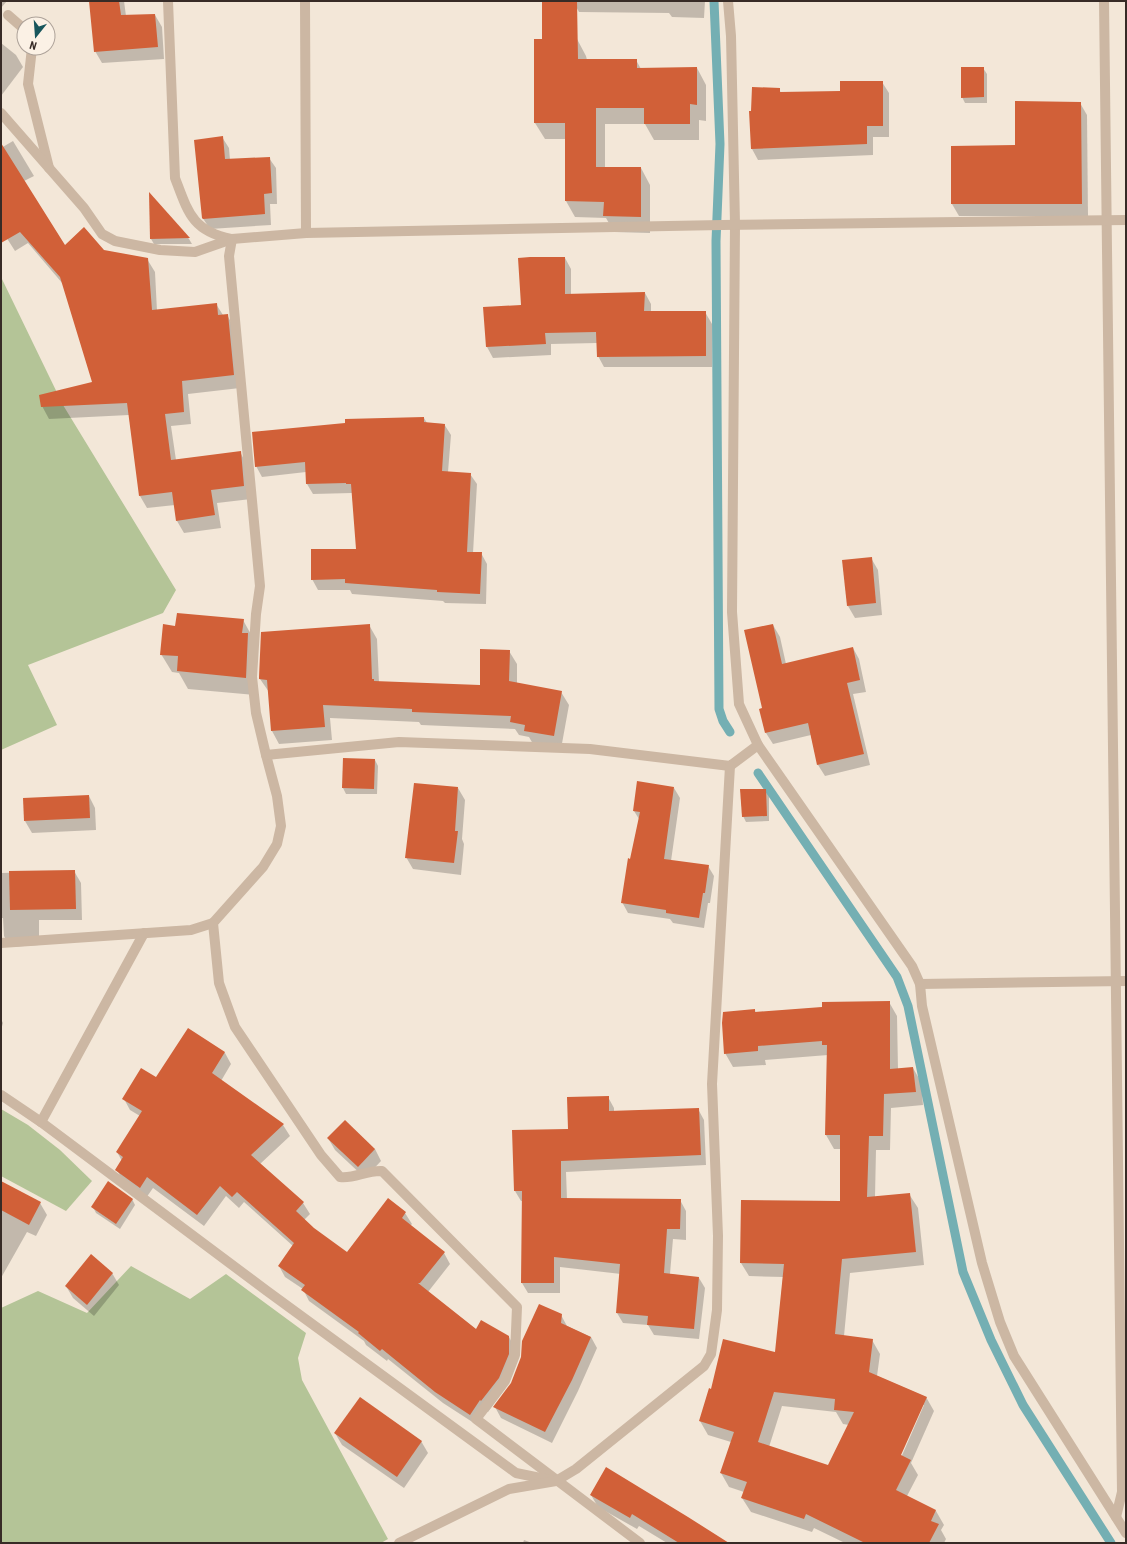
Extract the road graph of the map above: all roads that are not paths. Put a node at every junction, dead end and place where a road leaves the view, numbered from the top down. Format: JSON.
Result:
{"nodes":[{"id":1,"x":168,"y":1,"type":"edge"},
{"id":2,"x":304,"y":1,"type":"edge"},
{"id":3,"x":728,"y":1,"type":"edge"},
{"id":4,"x":1104,"y":1,"type":"edge"},
{"id":5,"x":8,"y":15,"type":"dead end"},
{"id":6,"x":16,"y":22,"type":"edge"},
{"id":7,"x":31,"y":56,"type":"edge"},
{"id":8,"x":1,"y":113,"type":"edge"},
{"id":9,"x":50,"y":168,"type":"junction"},
{"id":10,"x":1106,"y":220,"type":"junction"},
{"id":11,"x":1126,"y":220,"type":"edge"},
{"id":12,"x":735,"y":224,"type":"junction"},
{"id":13,"x":306,"y":233,"type":"junction"},
{"id":14,"x":232,"y":239,"type":"junction"},
{"id":15,"x":758,"y":745,"type":"junction"},
{"id":16,"x":266,"y":755,"type":"junction"},
{"id":17,"x":730,"y":766,"type":"junction"},
{"id":18,"x":213,"y":923,"type":"junction"},
{"id":19,"x":144,"y":933,"type":"junction"},
{"id":20,"x":1,"y":942,"type":"edge"},
{"id":21,"x":1122,"y":981,"type":"edge"},
{"id":22,"x":920,"y":984,"type":"junction"},
{"id":23,"x":1,"y":1095,"type":"edge"},
{"id":24,"x":41,"y":1122,"type":"junction"},
{"id":25,"x":556,"y":1481,"type":"junction"},
{"id":26,"x":1116,"y":1517,"type":"junction"},
{"id":27,"x":1126,"y":1533,"type":"edge"},
{"id":28,"x":399,"y":1543,"type":"edge"},
{"id":29,"x":640,"y":1543,"type":"edge"}],
"edges":[{"from":1,"to":14,"type":"street"},
{"from":2,"to":13,"type":"street"},
{"from":3,"to":12,"type":"street"},
{"from":4,"to":10,"type":"street"},
{"from":5,"to":6,"type":"street"},
{"from":7,"to":9,"type":"street"},
{"from":8,"to":9,"type":"street"},
{"from":9,"to":14,"type":"street"},
{"from":10,"to":11,"type":"street"},
{"from":10,"to":12,"type":"street"},
{"from":10,"to":21,"type":"street"},
{"from":12,"to":13,"type":"street"},
{"from":12,"to":15,"type":"street"},
{"from":13,"to":14,"type":"street"},
{"from":14,"to":16,"type":"street"},
{"from":15,"to":17,"type":"street"},
{"from":15,"to":22,"type":"street"},
{"from":16,"to":17,"type":"street"},
{"from":16,"to":18,"type":"street"},
{"from":17,"to":25,"type":"street"},
{"from":18,"to":19,"type":"street"},
{"from":18,"to":25,"type":"street"},
{"from":19,"to":20,"type":"street"},
{"from":19,"to":24,"type":"street"},
{"from":21,"to":22,"type":"street"},
{"from":21,"to":26,"type":"street"},
{"from":22,"to":26,"type":"street"},
{"from":23,"to":24,"type":"street"},
{"from":24,"to":25,"type":"street"},
{"from":25,"to":28,"type":"street"},
{"from":25,"to":29,"type":"street"},
{"from":26,"to":27,"type":"street"}]}
